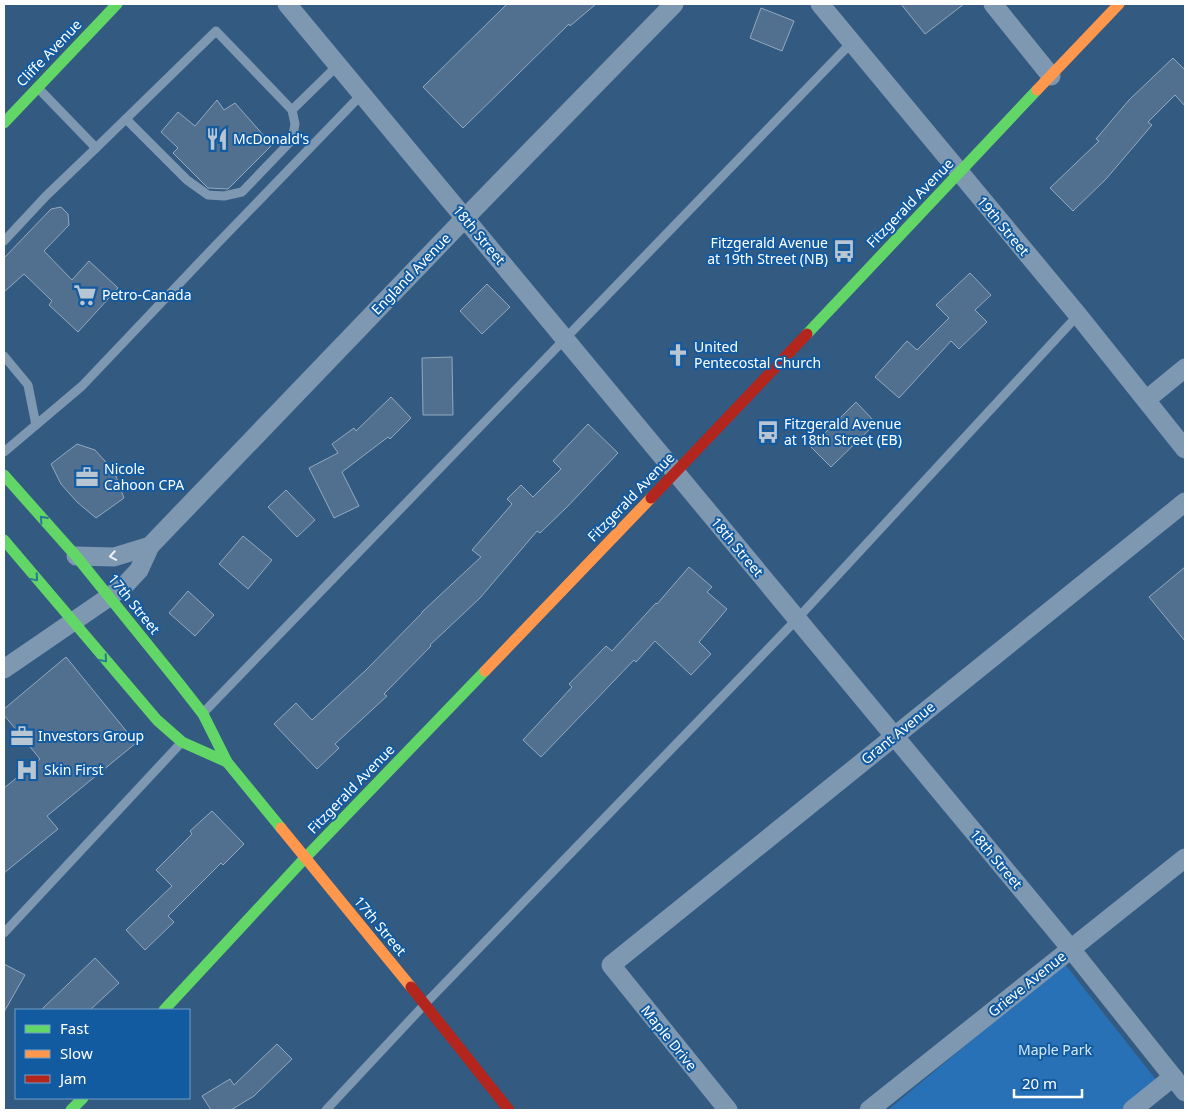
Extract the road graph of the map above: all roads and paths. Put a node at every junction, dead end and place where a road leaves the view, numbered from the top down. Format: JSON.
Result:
{"nodes":[{"id":1,"x":117,"y":4,"type":"edge"},
{"id":2,"x":287,"y":4,"type":"edge"},
{"id":3,"x":674,"y":4,"type":"edge"},
{"id":4,"x":820,"y":4,"type":"edge"},
{"id":5,"x":992,"y":4,"type":"edge"},
{"id":6,"x":1119,"y":4,"type":"edge"},
{"id":7,"x":852,"y":42,"type":"junction"},
{"id":8,"x":338,"y":65,"type":"junction"},
{"id":9,"x":1050,"y":76,"type":"junction"},
{"id":10,"x":37,"y":87,"type":"junction"},
{"id":11,"x":362,"y":94,"type":"junction"},
{"id":12,"x":292,"y":110,"type":"junction"},
{"id":13,"x":126,"y":118,"type":"junction"},
{"id":14,"x":4,"y":123,"type":"edge"},
{"id":15,"x":96,"y":148,"type":"junction"},
{"id":16,"x":960,"y":173,"type":"junction"},
{"id":17,"x":465,"y":218,"type":"junction"},
{"id":18,"x":4,"y":241,"type":"edge"},
{"id":19,"x":1078,"y":315,"type":"junction"},
{"id":20,"x":566,"y":339,"type":"junction"},
{"id":21,"x":4,"y":356,"type":"edge"},
{"id":22,"x":1185,"y":368,"type":"edge"},
{"id":23,"x":1146,"y":400,"type":"junction"},
{"id":24,"x":36,"y":425,"type":"junction"},
{"id":25,"x":1185,"y":449,"type":"edge"},
{"id":26,"x":4,"y":452,"type":"edge"},
{"id":27,"x":676,"y":472,"type":"junction"},
{"id":28,"x":4,"y":475,"type":"edge"},
{"id":29,"x":1185,"y":502,"type":"edge"},
{"id":30,"x":4,"y":540,"type":"edge"},
{"id":31,"x":150,"y":546,"type":"junction"},
{"id":32,"x":76,"y":556,"type":"junction"},
{"id":33,"x":109,"y":597,"type":"junction"},
{"id":34,"x":798,"y":619,"type":"junction"},
{"id":35,"x":73,"y":622,"type":"junction"},
{"id":36,"x":4,"y":669,"type":"edge"},
{"id":37,"x":203,"y":714,"type":"junction"},
{"id":38,"x":894,"y":736,"type":"junction"},
{"id":39,"x":182,"y":742,"type":"junction"},
{"id":40,"x":227,"y":762,"type":"junction"},
{"id":41,"x":304,"y":858,"type":"junction"},
{"id":42,"x":1185,"y":858,"type":"edge"},
{"id":43,"x":4,"y":933,"type":"edge"},
{"id":44,"x":1071,"y":949,"type":"junction"},
{"id":45,"x":611,"y":965,"type":"joint"},
{"id":46,"x":425,"y":1004,"type":"junction"},
{"id":47,"x":165,"y":1009,"type":"edge"},
{"id":48,"x":1173,"y":1077,"type":"junction"},
{"id":49,"x":1185,"y":1092,"type":"edge"},
{"id":50,"x":326,"y":1110,"type":"edge"},
{"id":51,"x":509,"y":1110,"type":"edge"},
{"id":52,"x":728,"y":1110,"type":"edge"},
{"id":53,"x":869,"y":1110,"type":"edge"},
{"id":54,"x":1132,"y":1110,"type":"edge"}],
"edges":[{"from":1,"to":10,"type":"street","name":"Cliffe Avenue"},
{"from":2,"to":8,"type":"street","name":"18th Street"},
{"from":3,"to":17,"type":"street","name":"England Avenue"},
{"from":4,"to":7,"type":"street","name":"19th Street"},
{"from":5,"to":9,"type":"street"},
{"from":6,"to":9,"type":"street","name":"Fitzgerald Avenue"},
{"from":7,"to":16,"type":"street","name":"19th Street"},
{"from":7,"to":20,"type":"lane"},
{"from":8,"to":11,"type":"street","name":"18th Street"},
{"from":8,"to":12,"type":"lane"},
{"from":9,"to":16,"type":"street","name":"Fitzgerald Avenue"},
{"from":10,"to":14,"type":"street","name":"Cliffe Avenue"},
{"from":10,"to":15,"type":"lane"},
{"from":11,"to":17,"type":"street","name":"18th Street"},
{"from":11,"to":24,"type":"lane"},
{"from":12,"to":13,"type":"lane"},
{"from":12,"to":13,"type":"lane"},
{"from":13,"to":15,"type":"lane"},
{"from":15,"to":18,"type":"lane"},
{"from":16,"to":19,"type":"street","name":"19th Street"},
{"from":16,"to":27,"type":"street","name":"Fitzgerald Avenue"},
{"from":17,"to":20,"type":"street","name":"18th Street"},
{"from":17,"to":31,"type":"street","name":"England Avenue"},
{"from":19,"to":23,"type":"street","name":"19th Street"},
{"from":19,"to":34,"type":"lane"},
{"from":20,"to":27,"type":"street","name":"18th Street"},
{"from":20,"to":37,"type":"lane"},
{"from":21,"to":24,"type":"lane"},
{"from":22,"to":23,"type":"street"},
{"from":23,"to":25,"type":"street","name":"19th Street"},
{"from":24,"to":26,"type":"lane"},
{"from":27,"to":34,"type":"street","name":"18th Street"},
{"from":27,"to":41,"type":"street","name":"Fitzgerald Avenue"},
{"from":32,"to":28,"type":"street","name":"17th Street","one_way":true},
{"from":29,"to":38,"type":"street","name":"Grant Avenue"},
{"from":30,"to":35,"type":"street","name":"17th Street","one_way":true},
{"from":31,"to":32,"type":"street","name":"England Avenue","one_way":true},
{"from":31,"to":33,"type":"street","name":"England Avenue"},
{"from":32,"to":33,"type":"street","name":"17th Street"},
{"from":33,"to":35,"type":"street","name":"England Avenue"},
{"from":33,"to":37,"type":"street","name":"17th Street"},
{"from":34,"to":38,"type":"street","name":"18th Street"},
{"from":34,"to":46,"type":"lane"},
{"from":35,"to":36,"type":"street","name":"England Avenue"},
{"from":35,"to":39,"type":"street","name":"17th Street","one_way":true},
{"from":37,"to":40,"type":"street","name":"17th Street"},
{"from":38,"to":44,"type":"street","name":"18th Street"},
{"from":38,"to":45,"type":"street","name":"Grant Avenue"},
{"from":39,"to":40,"type":"street","name":"17th Street"},
{"from":39,"to":43,"type":"lane"},
{"from":40,"to":41,"type":"street","name":"17th Street"},
{"from":41,"to":46,"type":"street","name":"17th Street"},
{"from":41,"to":47,"type":"street","name":"Fitzgerald Avenue"},
{"from":42,"to":44,"type":"street","name":"Grieve Avenue"},
{"from":44,"to":48,"type":"street","name":"18th Street"},
{"from":44,"to":53,"type":"street","name":"Grieve Avenue"},
{"from":45,"to":52,"type":"street","name":"Maple Drive"},
{"from":46,"to":50,"type":"lane"},
{"from":46,"to":51,"type":"street","name":"17th Street"},
{"from":48,"to":49,"type":"street","name":"18th Street"},
{"from":48,"to":54,"type":"street"}]}
